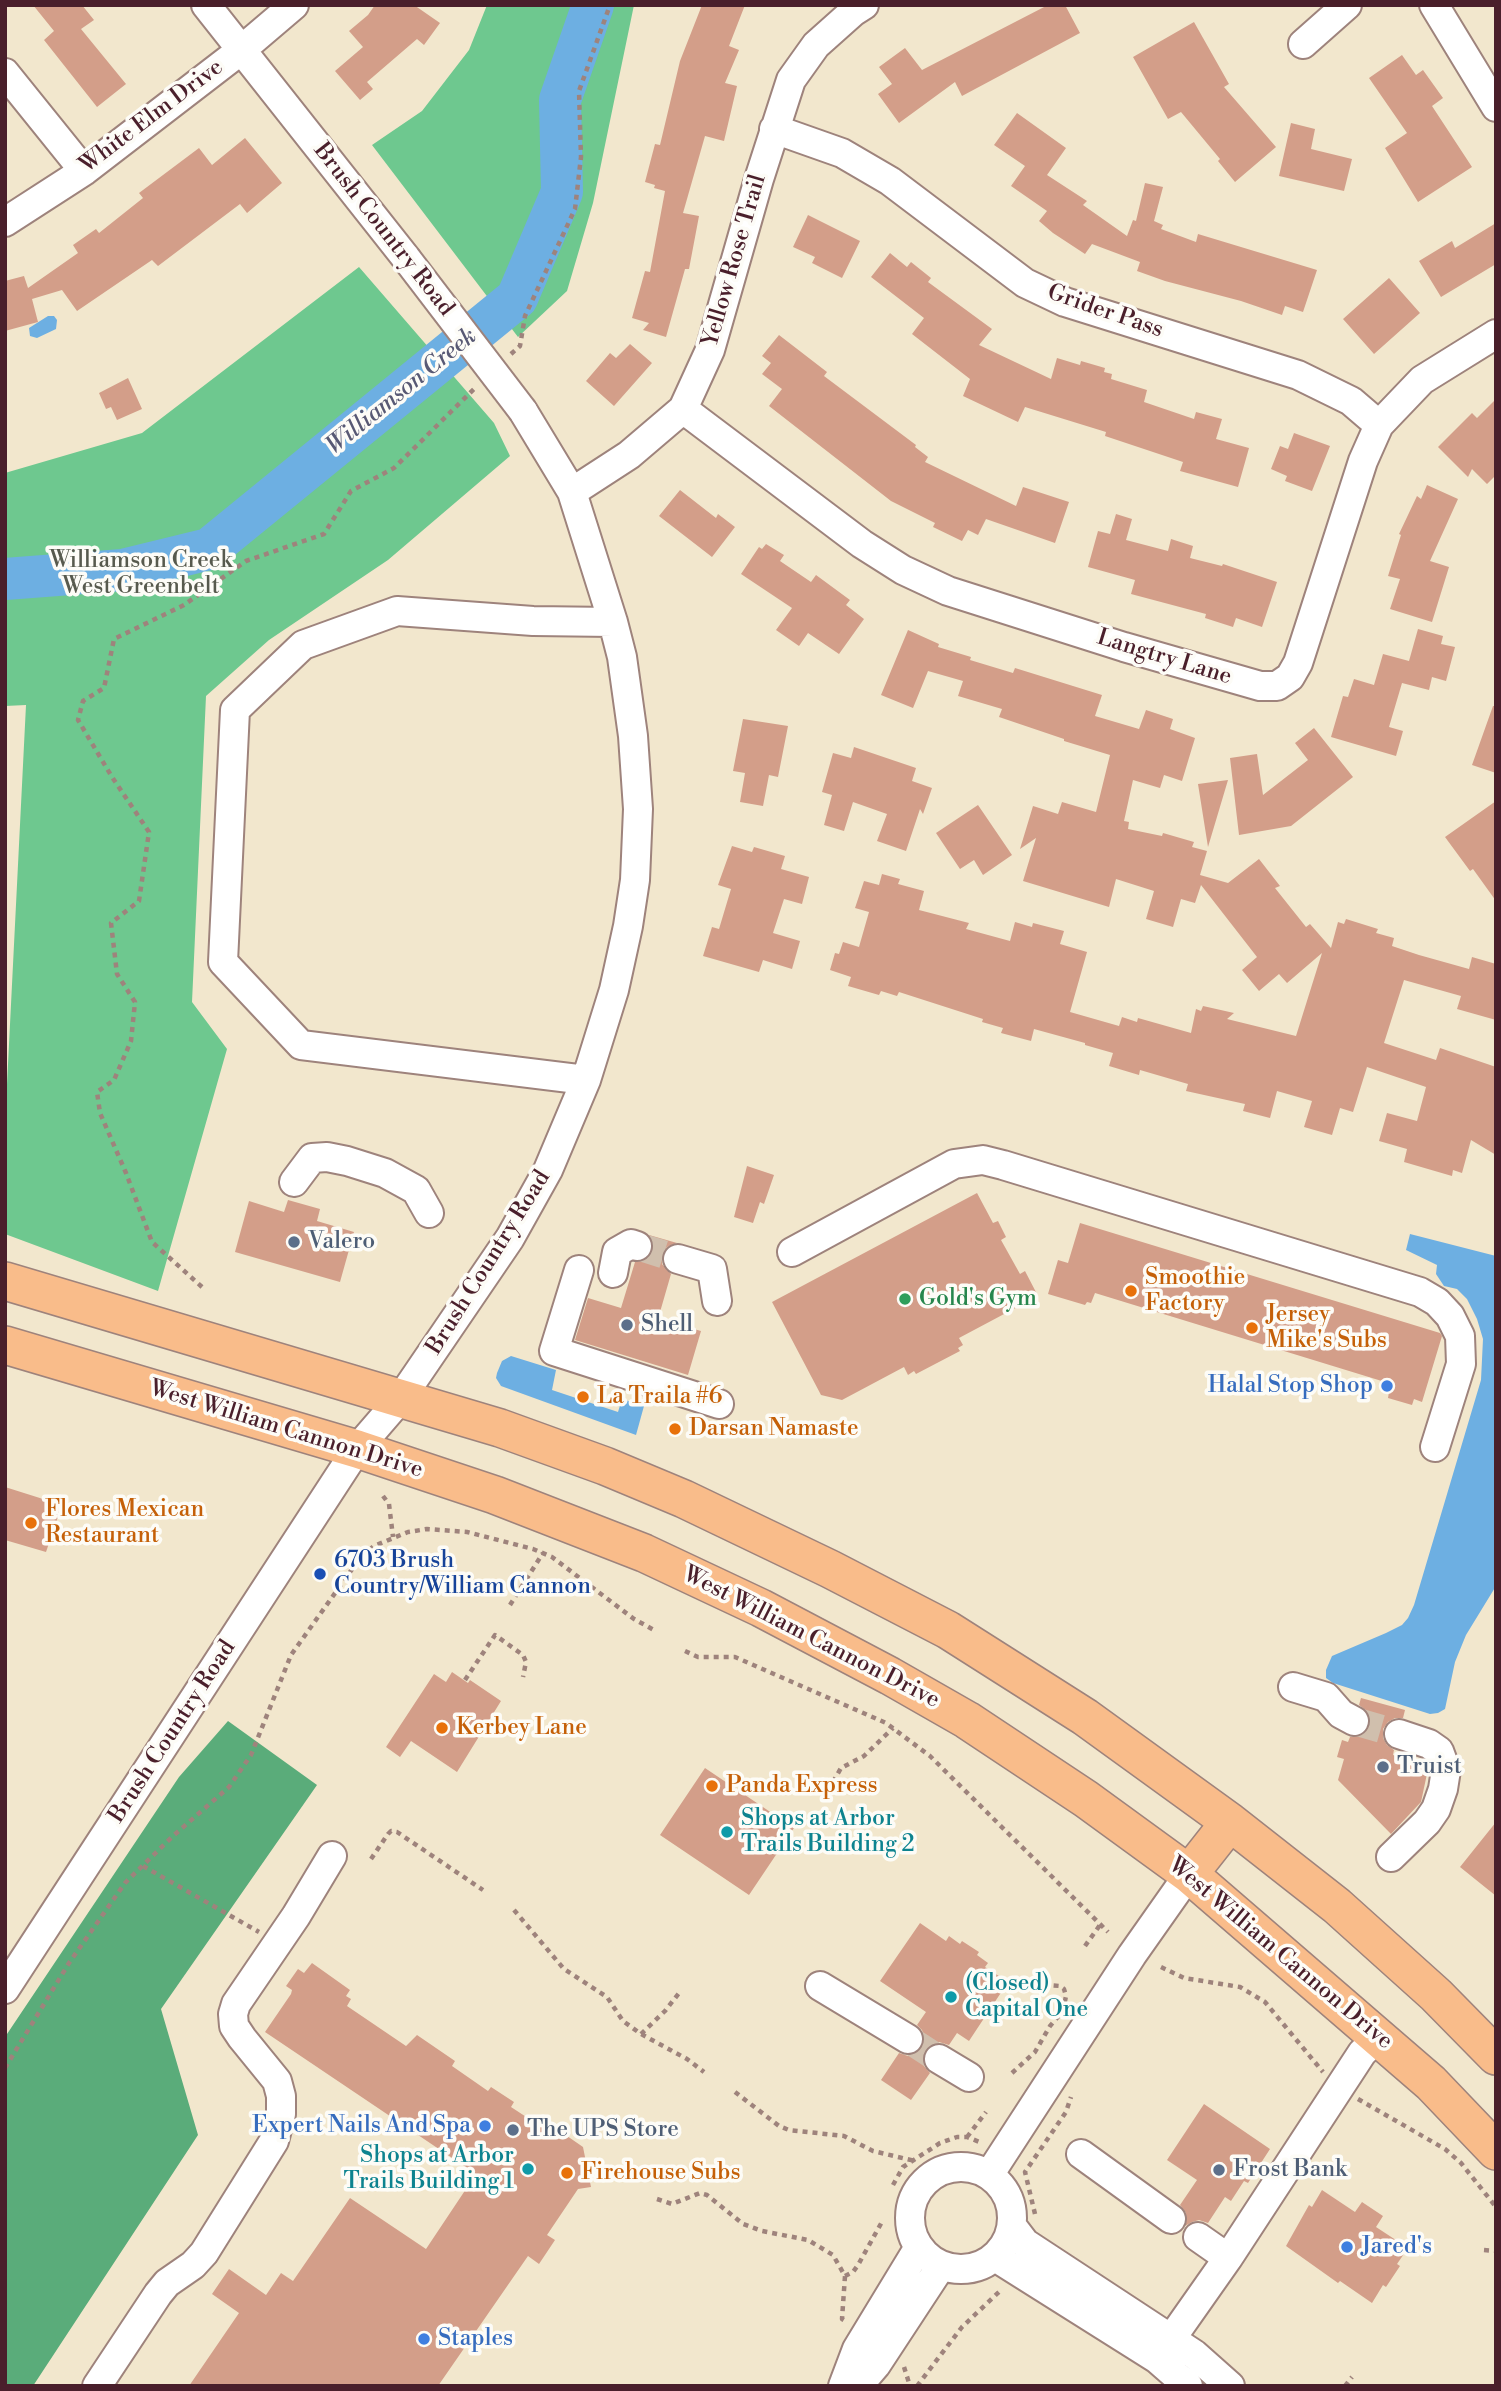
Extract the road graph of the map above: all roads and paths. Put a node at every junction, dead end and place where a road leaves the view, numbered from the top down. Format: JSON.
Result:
{"nodes":[{"id":1,"x":206,"y":5,"type":"edge"},
{"id":2,"x":294,"y":5,"type":"edge"},
{"id":3,"x":864,"y":5,"type":"edge"},
{"id":4,"x":1347,"y":5,"type":"edge"},
{"id":5,"x":1434,"y":5,"type":"edge"},
{"id":6,"x":1303,"y":44,"type":"dead end"},
{"id":7,"x":240,"y":51,"type":"junction"},
{"id":8,"x":5,"y":73,"type":"edge"},
{"id":9,"x":1496,"y":107,"type":"edge"},
{"id":10,"x":774,"y":129,"type":"junction"},
{"id":11,"x":84,"y":171,"type":"junction"},
{"id":12,"x":5,"y":222,"type":"edge"},
{"id":13,"x":1496,"y":334,"type":"edge"},
{"id":14,"x":682,"y":409,"type":"junction"},
{"id":15,"x":1379,"y":425,"type":"junction"},
{"id":16,"x":572,"y":492,"type":"junction"},
{"id":17,"x":613,"y":622,"type":"junction"},
{"id":18,"x":586,"y":1080,"type":"junction"},
{"id":19,"x":294,"y":1182,"type":"dead end"},
{"id":20,"x":429,"y":1213,"type":"dead end"},
{"id":21,"x":637,"y":1246,"type":"dead end"},
{"id":22,"x":792,"y":1252,"type":"dead end"},
{"id":23,"x":678,"y":1259,"type":"tunnel mouth"},
{"id":24,"x":579,"y":1270,"type":"dead end"},
{"id":25,"x":613,"y":1273,"type":"dead end"},
{"id":26,"x":5,"y":1280,"type":"edge"},
{"id":27,"x":717,"y":1301,"type":"dead end"},
{"id":28,"x":5,"y":1345,"type":"edge"},
{"id":29,"x":401,"y":1398,"type":"junction"},
{"id":30,"x":719,"y":1404,"type":"dead end"},
{"id":31,"x":1435,"y":1447,"type":"dead end"},
{"id":32,"x":357,"y":1449,"type":"junction"},
{"id":33,"x":383,"y":1496,"type":"dead end"},
{"id":34,"x":393,"y":1536,"type":"junction"},
{"id":35,"x":543,"y":1553,"type":"junction"},
{"id":36,"x":510,"y":1605,"type":"dead end"},
{"id":37,"x":654,"y":1630,"type":"dead end"},
{"id":38,"x":685,"y":1651,"type":"dead end"},
{"id":39,"x":523,"y":1676,"type":"dead end"},
{"id":40,"x":465,"y":1681,"type":"dead end"},
{"id":41,"x":1293,"y":1687,"type":"dead end"},
{"id":42,"x":1354,"y":1721,"type":"tunnel mouth"},
{"id":43,"x":893,"y":1728,"type":"junction"},
{"id":44,"x":1399,"y":1734,"type":"tunnel mouth"},
{"id":45,"x":833,"y":1782,"type":"dead end"},
{"id":46,"x":1230,"y":1822,"type":"junction"},
{"id":47,"x":332,"y":1856,"type":"dead end"},
{"id":48,"x":1391,"y":1857,"type":"dead end"},
{"id":49,"x":371,"y":1859,"type":"dead end"},
{"id":50,"x":143,"y":1866,"type":"junction"},
{"id":51,"x":1189,"y":1874,"type":"junction"},
{"id":52,"x":483,"y":1890,"type":"dead end"},
{"id":53,"x":514,"y":1910,"type":"dead end"},
{"id":54,"x":1100,"y":1925,"type":"junction"},
{"id":55,"x":1108,"y":1933,"type":"dead end"},
{"id":56,"x":278,"y":1942,"type":"junction"},
{"id":57,"x":1085,"y":1946,"type":"dead end"},
{"id":58,"x":1160,"y":1968,"type":"dead end"},
{"id":59,"x":1048,"y":1985,"type":"dead end"},
{"id":60,"x":820,"y":1986,"type":"dead end"},
{"id":61,"x":5,"y":1989,"type":"edge"},
{"id":62,"x":678,"y":1993,"type":"dead end"},
{"id":63,"x":641,"y":2034,"type":"junction"},
{"id":64,"x":1378,"y":2036,"type":"junction"},
{"id":65,"x":908,"y":2039,"type":"tunnel mouth"},
{"id":66,"x":1496,"y":2056,"type":"edge"},
{"id":67,"x":939,"y":2059,"type":"tunnel mouth"},
{"id":68,"x":5,"y":2068,"type":"edge"},
{"id":69,"x":704,"y":2072,"type":"dead end"},
{"id":70,"x":1012,"y":2073,"type":"dead end"},
{"id":71,"x":969,"y":2077,"type":"dead end"},
{"id":72,"x":1328,"y":2078,"type":"dead end"},
{"id":73,"x":735,"y":2092,"type":"dead end"},
{"id":74,"x":1353,"y":2096,"type":"dead end"},
{"id":75,"x":986,"y":2112,"type":"dead end"},
{"id":76,"x":1459,"y":2112,"type":"junction"},
{"id":77,"x":1496,"y":2134,"type":"edge"},
{"id":78,"x":967,"y":2137,"type":"junction"},
{"id":79,"x":982,"y":2143,"type":"dead end"},
{"id":80,"x":1496,"y":2151,"type":"edge"},
{"id":81,"x":1082,"y":2154,"type":"dead end"},
{"id":82,"x":915,"y":2161,"type":"junction"},
{"id":83,"x":989,"y":2175,"type":"junction"},
{"id":84,"x":892,"y":2185,"type":"dead end"},
{"id":85,"x":657,"y":2199,"type":"dead end"},
{"id":86,"x":1496,"y":2207,"type":"edge"},
{"id":87,"x":1171,"y":2219,"type":"dead end"},
{"id":88,"x":883,"y":2220,"type":"dead end"},
{"id":89,"x":1012,"y":2226,"type":"junction"},
{"id":90,"x":1198,"y":2237,"type":"dead end"},
{"id":91,"x":919,"y":2247,"type":"junction"},
{"id":92,"x":1484,"y":2250,"type":"dead end"},
{"id":93,"x":1496,"y":2251,"type":"edge"},
{"id":94,"x":995,"y":2257,"type":"junction"},
{"id":95,"x":1228,"y":2258,"type":"junction"},
{"id":96,"x":941,"y":2266,"type":"junction"},
{"id":97,"x":845,"y":2276,"type":"junction"},
{"id":98,"x":1005,"y":2285,"type":"dead end"},
{"id":99,"x":851,"y":2325,"type":"dead end"},
{"id":100,"x":1164,"y":2349,"type":"junction"},
{"id":101,"x":903,"y":2362,"type":"dead end"},
{"id":102,"x":1352,"y":2377,"type":"dead end"},
{"id":103,"x":97,"y":2386,"type":"edge"},
{"id":104,"x":843,"y":2386,"type":"edge"},
{"id":105,"x":858,"y":2386,"type":"edge"},
{"id":106,"x":910,"y":2386,"type":"edge"},
{"id":107,"x":917,"y":2386,"type":"edge"},
{"id":108,"x":1188,"y":2386,"type":"edge"},
{"id":109,"x":1230,"y":2386,"type":"edge"},
{"id":110,"x":1345,"y":2386,"type":"edge"}],
"edges":[{"from":1,"to":7,"type":"street","name":"Brush Country Road"},
{"from":2,"to":7,"type":"street","name":"White Elm Drive"},
{"from":3,"to":10,"type":"street","name":"Yellow Rose Trail"},
{"from":4,"to":6,"type":"street"},
{"from":5,"to":9,"type":"street"},
{"from":7,"to":11,"type":"street","name":"White Elm Drive"},
{"from":7,"to":16,"type":"street","name":"Brush Country Road","bridge":true},
{"from":8,"to":11,"type":"street"},
{"from":10,"to":14,"type":"street","name":"Yellow Rose Trail"},
{"from":10,"to":15,"type":"street","name":"Grider Pass"},
{"from":11,"to":12,"type":"street","name":"White Elm Drive"},
{"from":13,"to":15,"type":"street","name":"Langtry Lane"},
{"from":14,"to":15,"type":"street","name":"Langtry Lane"},
{"from":14,"to":16,"type":"street","name":"Yellow Rose Trail"},
{"from":16,"to":17,"type":"street","name":"Brush Country Road"},
{"from":17,"to":18,"type":"street","name":"Brush Country Road"},
{"from":17,"to":18,"type":"street"},
{"from":18,"to":29,"type":"street","name":"Brush Country Road"},
{"from":19,"to":20,"type":"street"},
{"from":21,"to":25,"type":"street"},
{"from":22,"to":31,"type":"street"},
{"from":23,"to":27,"type":"street"},
{"from":24,"to":30,"type":"street"},
{"from":26,"to":29,"type":"main road"},
{"from":28,"to":32,"type":"main road","name":"West William Cannon Drive"},
{"from":29,"to":32,"type":"street","name":"Brush Country Road"},
{"from":29,"to":46,"type":"main road"},
{"from":32,"to":51,"type":"main road","name":"West William Cannon Drive"},
{"from":32,"to":61,"type":"street","name":"Brush Country Road"},
{"from":33,"to":34,"type":"path"},
{"from":34,"to":35,"type":"path"},
{"from":34,"to":50,"type":"path"},
{"from":35,"to":36,"type":"path"},
{"from":35,"to":37,"type":"path"},
{"from":38,"to":43,"type":"path"},
{"from":39,"to":40,"type":"path"},
{"from":41,"to":42,"type":"street"},
{"from":43,"to":45,"type":"path"},
{"from":43,"to":54,"type":"path"},
{"from":44,"to":48,"type":"street"},
{"from":46,"to":51,"type":"main road"},
{"from":46,"to":66,"type":"main road"},
{"from":47,"to":56,"type":"street"},
{"from":49,"to":52,"type":"path"},
{"from":50,"to":56,"type":"path"},
{"from":50,"to":68,"type":"path"},
{"from":51,"to":64,"type":"main road","name":"West William Cannon Drive"},
{"from":51,"to":83,"type":"street"},
{"from":53,"to":63,"type":"path"},
{"from":54,"to":55,"type":"path"},
{"from":54,"to":57,"type":"path"},
{"from":56,"to":103,"type":"street"},
{"from":58,"to":72,"type":"path"},
{"from":59,"to":70,"type":"path"},
{"from":60,"to":65,"type":"street"},
{"from":62,"to":63,"type":"path"},
{"from":63,"to":69,"type":"path"},
{"from":64,"to":76,"type":"main road","name":"West William Cannon Drive"},
{"from":64,"to":95,"type":"street"},
{"from":67,"to":71,"type":"street"},
{"from":73,"to":82,"type":"path"},
{"from":74,"to":86,"type":"path"},
{"from":75,"to":78,"type":"path"},
{"from":76,"to":77,"type":"main road"},
{"from":76,"to":80,"type":"main road","name":"West William Cannon Drive"},
{"from":78,"to":79,"type":"path"},
{"from":78,"to":82,"type":"path"},
{"from":81,"to":87,"type":"street"},
{"from":82,"to":84,"type":"path"},
{"from":83,"to":89,"type":"street"},
{"from":83,"to":91,"type":"street"},
{"from":85,"to":97,"type":"path"},
{"from":88,"to":97,"type":"path"},
{"from":89,"to":94,"type":"street"},
{"from":89,"to":100,"type":"street"},
{"from":90,"to":95,"type":"street"},
{"from":91,"to":96,"type":"street"},
{"from":91,"to":104,"type":"street"},
{"from":92,"to":93,"type":"path"},
{"from":94,"to":96,"type":"street"},
{"from":94,"to":100,"type":"street"},
{"from":95,"to":100,"type":"street"},
{"from":96,"to":105,"type":"street"},
{"from":97,"to":99,"type":"path"},
{"from":98,"to":107,"type":"path"},
{"from":100,"to":108,"type":"street"},
{"from":100,"to":109,"type":"street"},
{"from":101,"to":106,"type":"path"},
{"from":102,"to":110,"type":"path"}]}
